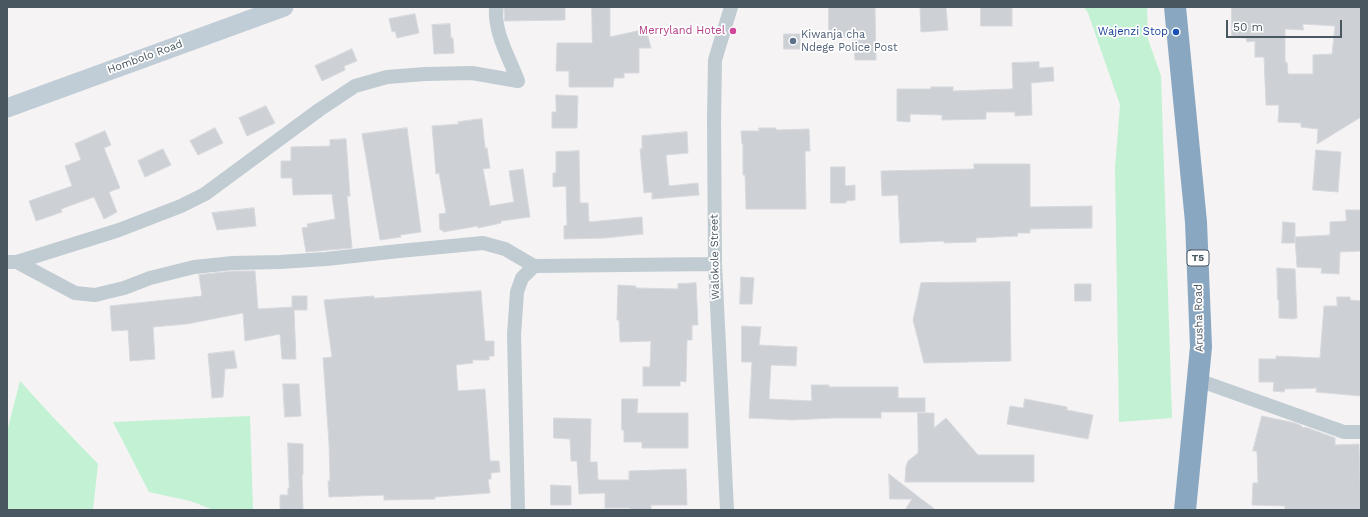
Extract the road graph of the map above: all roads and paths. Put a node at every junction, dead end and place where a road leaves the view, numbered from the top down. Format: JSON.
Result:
{"nodes":[{"id":1,"x":284,"y":7,"type":"edge"},
{"id":2,"x":496,"y":7,"type":"edge"},
{"id":3,"x":731,"y":7,"type":"edge"},
{"id":4,"x":1175,"y":7,"type":"edge"},
{"id":5,"x":7,"y":108,"type":"edge"},
{"id":6,"x":12,"y":262,"type":"edge"},
{"id":7,"x":714,"y":264,"type":"junction"},
{"id":8,"x":534,"y":266,"type":"junction"},
{"id":9,"x":1198,"y":380,"type":"junction"},
{"id":10,"x":1361,"y":432,"type":"edge"},
{"id":11,"x":518,"y":510,"type":"edge"},
{"id":12,"x":727,"y":510,"type":"edge"},
{"id":13,"x":1185,"y":510,"type":"edge"}],
"edges":[{"from":1,"to":5,"type":"street","name":"Hombolo Road"},
{"from":2,"to":6,"type":"street"},
{"from":3,"to":7,"type":"street","name":"Walokole Street"},
{"from":4,"to":9,"type":"highway","name":"Arusha Road","number":"T5"},
{"from":6,"to":8,"type":"street"},
{"from":7,"to":8,"type":"street"},
{"from":7,"to":12,"type":"street","name":"Walokole Street"},
{"from":8,"to":11,"type":"street"},
{"from":9,"to":10,"type":"street"},
{"from":9,"to":13,"type":"highway","name":"Arusha Road","number":"T5"}]}
